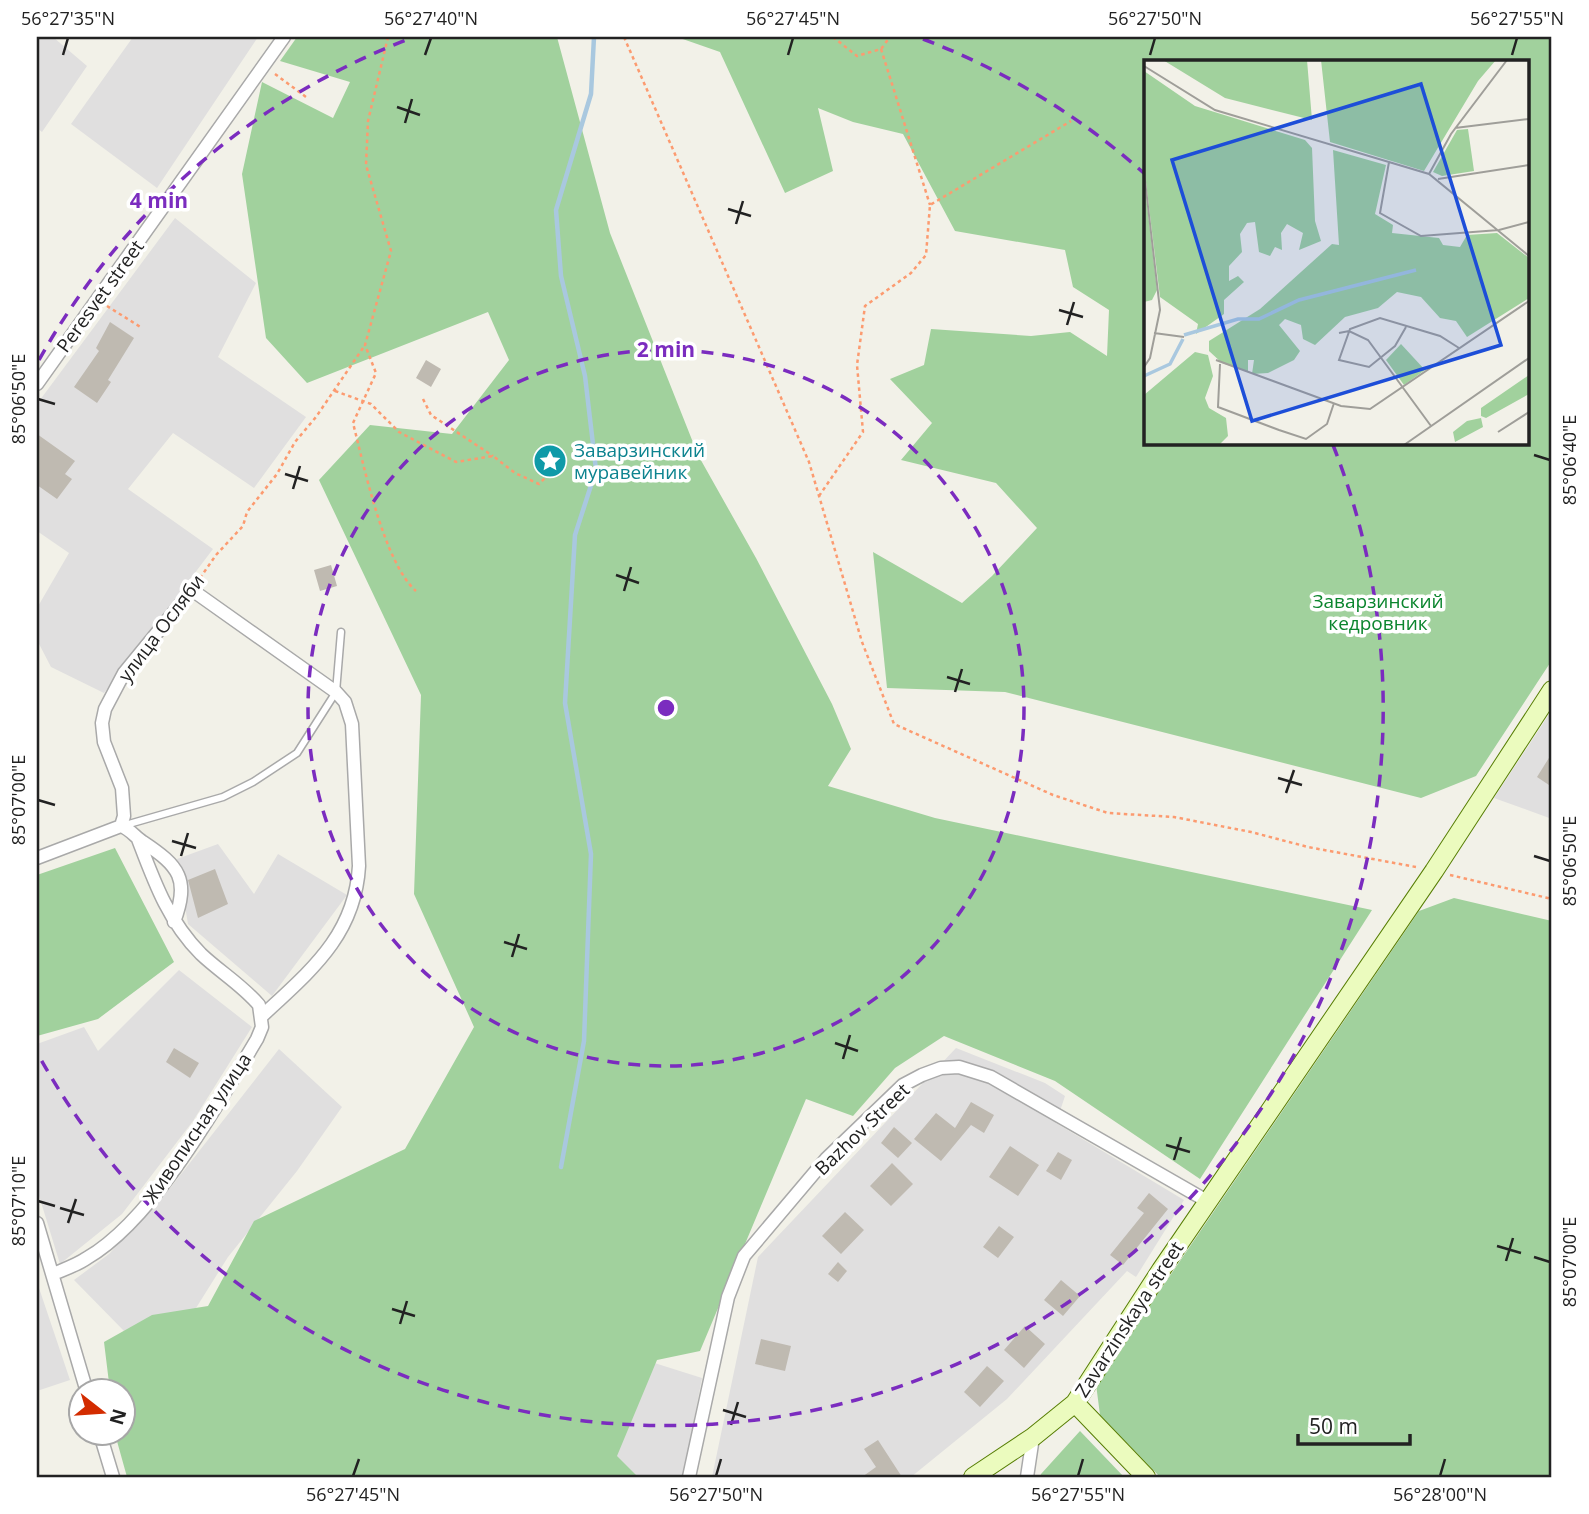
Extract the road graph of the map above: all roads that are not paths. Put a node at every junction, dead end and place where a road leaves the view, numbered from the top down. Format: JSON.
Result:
{"nodes":[{"id":1,"x":284,"y":37,"type":"edge"},
{"id":2,"x":37,"y":384,"type":"edge"},
{"id":3,"x":192,"y":590,"type":"joint"},
{"id":4,"x":341,"y":632,"type":"dead end"},
{"id":5,"x":1552,"y":690,"type":"edge"},
{"id":6,"x":336,"y":692,"type":"junction"},
{"id":7,"x":121,"y":826,"type":"junction"},
{"id":8,"x":138,"y":839,"type":"junction"},
{"id":9,"x":37,"y":858,"type":"edge"},
{"id":10,"x":174,"y":922,"type":"junction"},
{"id":11,"x":262,"y":1016,"type":"junction"},
{"id":12,"x":1207,"y":1201,"type":"junction"},
{"id":13,"x":37,"y":1223,"type":"edge"},
{"id":14,"x":53,"y":1274,"type":"junction"},
{"id":15,"x":84,"y":1378,"type":"edge"},
{"id":16,"x":1075,"y":1403,"type":"junction"},
{"id":17,"x":1033,"y":1437,"type":"junction"},
{"id":18,"x":104,"y":1448,"type":"edge"},
{"id":19,"x":113,"y":1477,"type":"edge"},
{"id":20,"x":689,"y":1477,"type":"edge"},
{"id":21,"x":973,"y":1477,"type":"edge"},
{"id":22,"x":1027,"y":1477,"type":"edge"},
{"id":23,"x":1146,"y":1477,"type":"edge"}],
"edges":[{"from":1,"to":2,"type":"street","name":"Peresvet street"},
{"from":3,"to":6,"type":"street","name":"Живописная улица"},
{"from":3,"to":7,"type":"street","name":"улица Осляби"},
{"from":4,"to":6,"type":"lane"},
{"from":5,"to":12,"type":"street","name":"Zavarzinskaya street"},
{"from":6,"to":7,"type":"lane"},
{"from":6,"to":11,"type":"street","name":"Живописная улица"},
{"from":7,"to":8,"type":"street"},
{"from":7,"to":9,"type":"street"},
{"from":8,"to":10,"type":"street"},
{"from":8,"to":10,"type":"street"},
{"from":10,"to":11,"type":"street"},
{"from":11,"to":14,"type":"street","name":"Живописная улица"},
{"from":12,"to":16,"type":"street","name":"Zavarzinskaya street"},
{"from":12,"to":20,"type":"street","name":"Bazhov Street"},
{"from":13,"to":14,"type":"street"},
{"from":14,"to":15,"type":"street"},
{"from":16,"to":17,"type":"street","name":"Zavarzinskaya street"},
{"from":16,"to":23,"type":"street"},
{"from":17,"to":21,"type":"street","name":"Zavarzinskaya street"},
{"from":17,"to":22,"type":"street"},
{"from":18,"to":19,"type":"street"}]}
